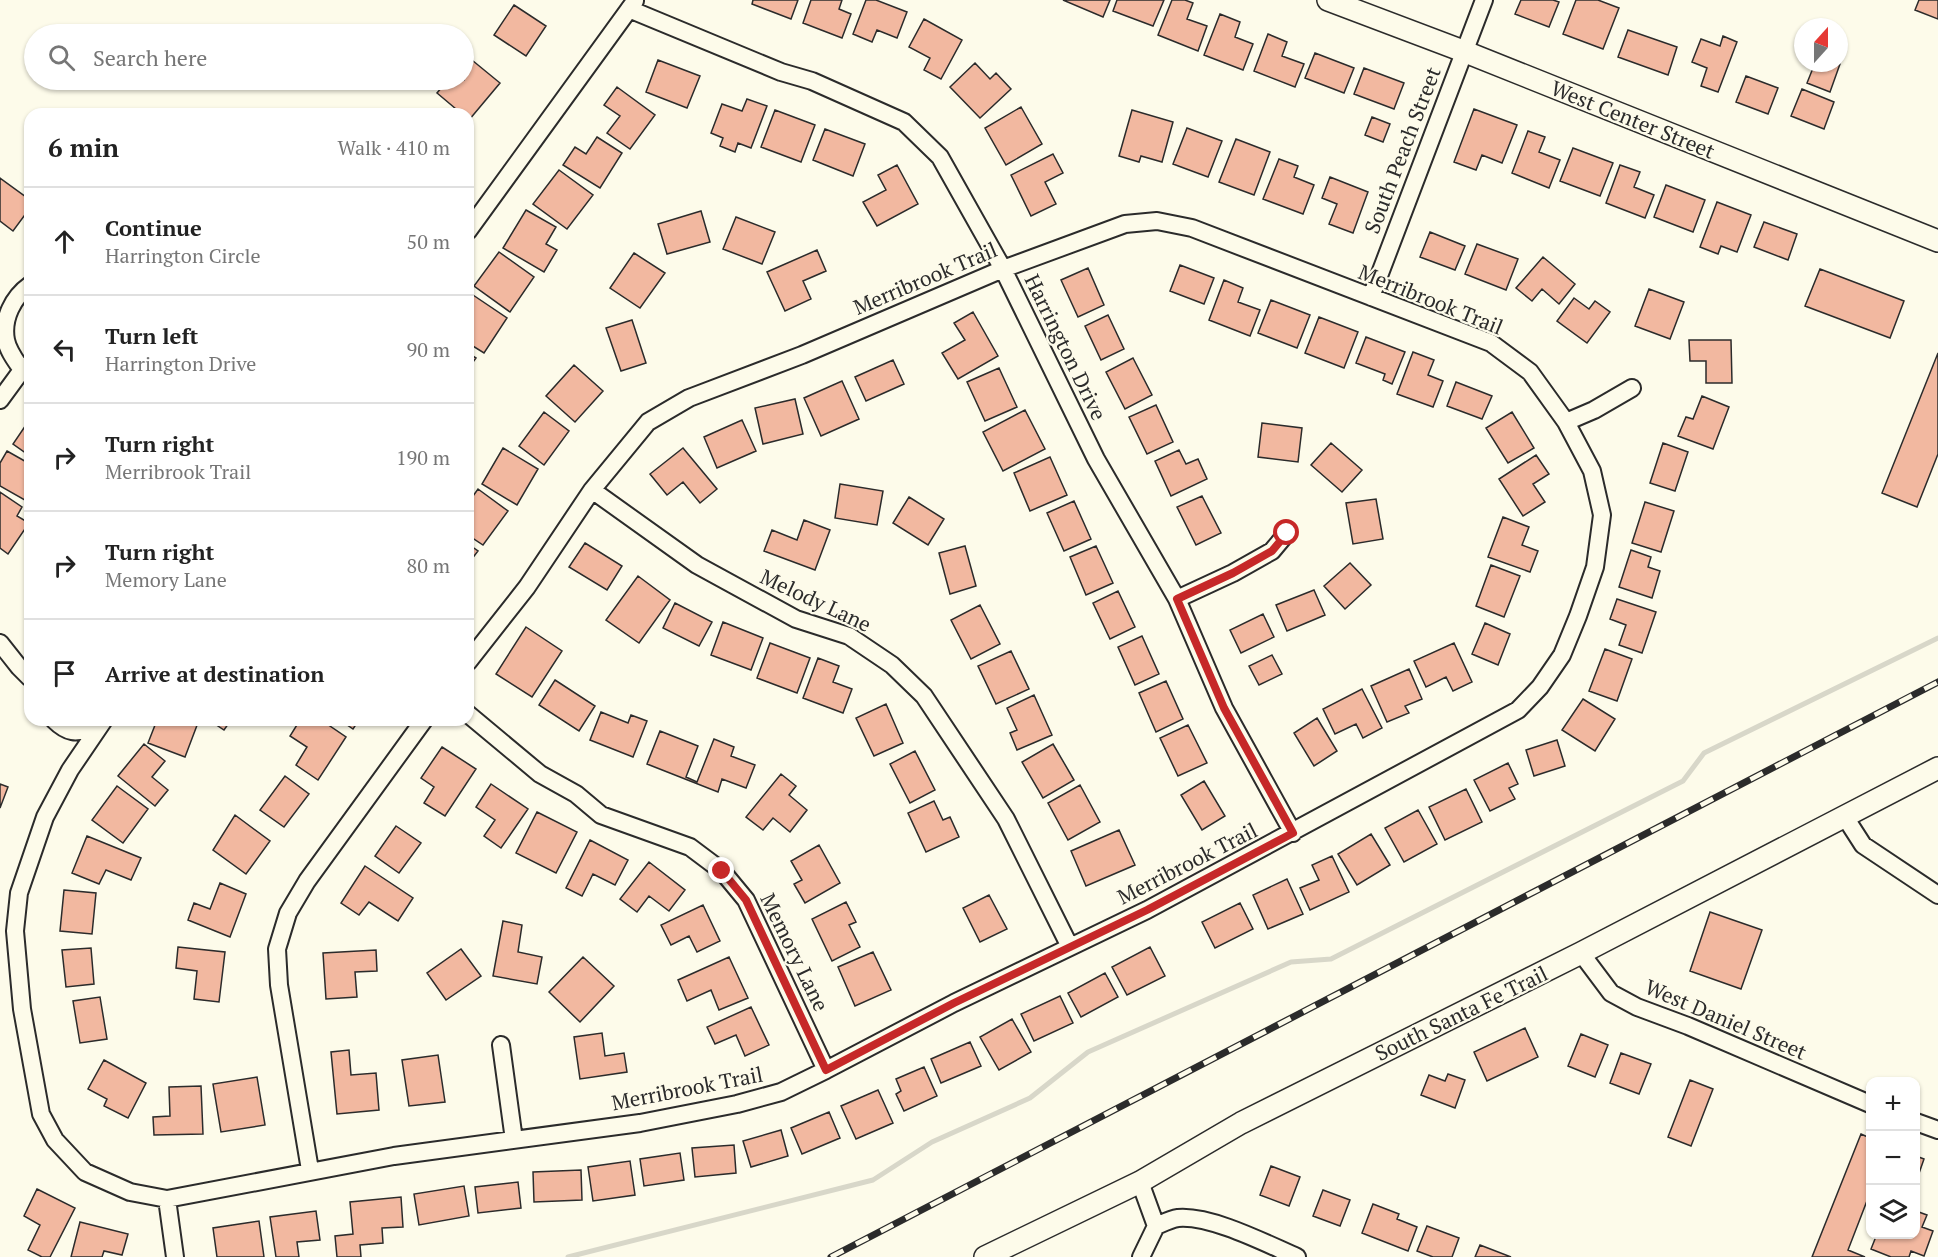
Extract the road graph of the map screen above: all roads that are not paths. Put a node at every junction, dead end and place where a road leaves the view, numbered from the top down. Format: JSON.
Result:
{"nodes":[{"id":1,"x":1328,"y":0,"type":"edge"},
{"id":2,"x":1484,"y":0,"type":"edge"},
{"id":3,"x":632,"y":4,"type":"edge"},
{"id":4,"x":1463,"y":51,"type":"junction"},
{"id":5,"x":474,"y":223,"type":"edge"},
{"id":6,"x":1938,"y":241,"type":"edge"},
{"id":7,"x":1003,"y":269,"type":"junction"},
{"id":8,"x":24,"y":289,"type":"edge"},
{"id":9,"x":1371,"y":297,"type":"junction"},
{"id":10,"x":24,"y":364,"type":"edge"},
{"id":11,"x":24,"y":370,"type":"edge"},
{"id":12,"x":1632,"y":388,"type":"dead end"},
{"id":13,"x":0,"y":400,"type":"edge"},
{"id":14,"x":1566,"y":422,"type":"junction"},
{"id":15,"x":592,"y":490,"type":"junction"},
{"id":16,"x":1287,"y":533,"type":"dead end"},
{"id":17,"x":1177,"y":599,"type":"junction"},
{"id":18,"x":0,"y":643,"type":"edge"},
{"id":19,"x":474,"y":654,"type":"edge"},
{"id":20,"x":24,"y":671,"type":"edge"},
{"id":21,"x":474,"y":719,"type":"edge"},
{"id":22,"x":62,"y":726,"type":"edge"},
{"id":23,"x":89,"y":726,"type":"edge"},
{"id":24,"x":92,"y":726,"type":"edge"},
{"id":25,"x":420,"y":726,"type":"edge"},
{"id":26,"x":1938,"y":768,"type":"edge"},
{"id":27,"x":1845,"y":817,"type":"junction"},
{"id":28,"x":1293,"y":833,"type":"junction"},
{"id":29,"x":1938,"y":895,"type":"edge"},
{"id":30,"x":1070,"y":947,"type":"junction"},
{"id":31,"x":1581,"y":953,"type":"junction"},
{"id":32,"x":501,"y":1045,"type":"dead end"},
{"id":33,"x":826,"y":1070,"type":"junction"},
{"id":34,"x":1866,"y":1102,"type":"edge"},
{"id":35,"x":1920,"y":1123,"type":"edge"},
{"id":36,"x":1938,"y":1130,"type":"edge"},
{"id":37,"x":514,"y":1140,"type":"junction"},
{"id":38,"x":310,"y":1170,"type":"junction"},
{"id":39,"x":1140,"y":1182,"type":"junction"},
{"id":40,"x":167,"y":1199,"type":"junction"},
{"id":41,"x":1156,"y":1226,"type":"junction"},
{"id":42,"x":175,"y":1257,"type":"edge"},
{"id":43,"x":985,"y":1257,"type":"edge"},
{"id":44,"x":1141,"y":1257,"type":"edge"},
{"id":45,"x":1297,"y":1257,"type":"edge"}],
"edges":[{"from":1,"to":4,"type":"street","name":"West Center Street"},
{"from":2,"to":4,"type":"street","name":"South Peach Street"},
{"from":3,"to":5,"type":"street"},
{"from":3,"to":7,"type":"street","name":"Harrington Drive"},
{"from":4,"to":6,"type":"street","name":"West Center Street"},
{"from":4,"to":9,"type":"street","name":"South Peach Street"},
{"from":7,"to":9,"type":"street","name":"Merribrook Trail"},
{"from":7,"to":15,"type":"street","name":"Merribrook Trail"},
{"from":7,"to":17,"type":"street","name":"Harrington Drive"},
{"from":8,"to":10,"type":"street"},
{"from":9,"to":14,"type":"street","name":"Merribrook Trail"},
{"from":11,"to":13,"type":"street"},
{"from":12,"to":14,"type":"street"},
{"from":14,"to":28,"type":"street","name":"Merribrook Trail"},
{"from":15,"to":19,"type":"street","name":"Merribrook Trail"},
{"from":15,"to":30,"type":"street","name":"Melody Lane"},
{"from":16,"to":17,"type":"street"},
{"from":17,"to":28,"type":"street","name":"Harrington Drive"},
{"from":18,"to":20,"type":"street"},
{"from":21,"to":33,"type":"street","name":"Memory Lane"},
{"from":22,"to":23,"type":"street"},
{"from":24,"to":40,"type":"street"},
{"from":25,"to":38,"type":"street"},
{"from":26,"to":27,"type":"street","name":"South Santa Fe Trail"},
{"from":27,"to":29,"type":"street"},
{"from":27,"to":31,"type":"street","name":"South Santa Fe Trail"},
{"from":28,"to":30,"type":"street","name":"Merribrook Trail"},
{"from":30,"to":33,"type":"street","name":"Merribrook Trail"},
{"from":31,"to":34,"type":"street","name":"West Daniel Street"},
{"from":31,"to":39,"type":"street","name":"South Santa Fe Trail"},
{"from":32,"to":37,"type":"street"},
{"from":33,"to":37,"type":"street","name":"Merribrook Trail"},
{"from":35,"to":36,"type":"street"},
{"from":37,"to":38,"type":"street","name":"Merribrook Trail"},
{"from":38,"to":40,"type":"street","name":"Merribrook Trail"},
{"from":39,"to":41,"type":"street"},
{"from":39,"to":43,"type":"street","name":"South Santa Fe Trail"},
{"from":40,"to":42,"type":"street"},
{"from":41,"to":44,"type":"street"},
{"from":41,"to":45,"type":"street"}]}
